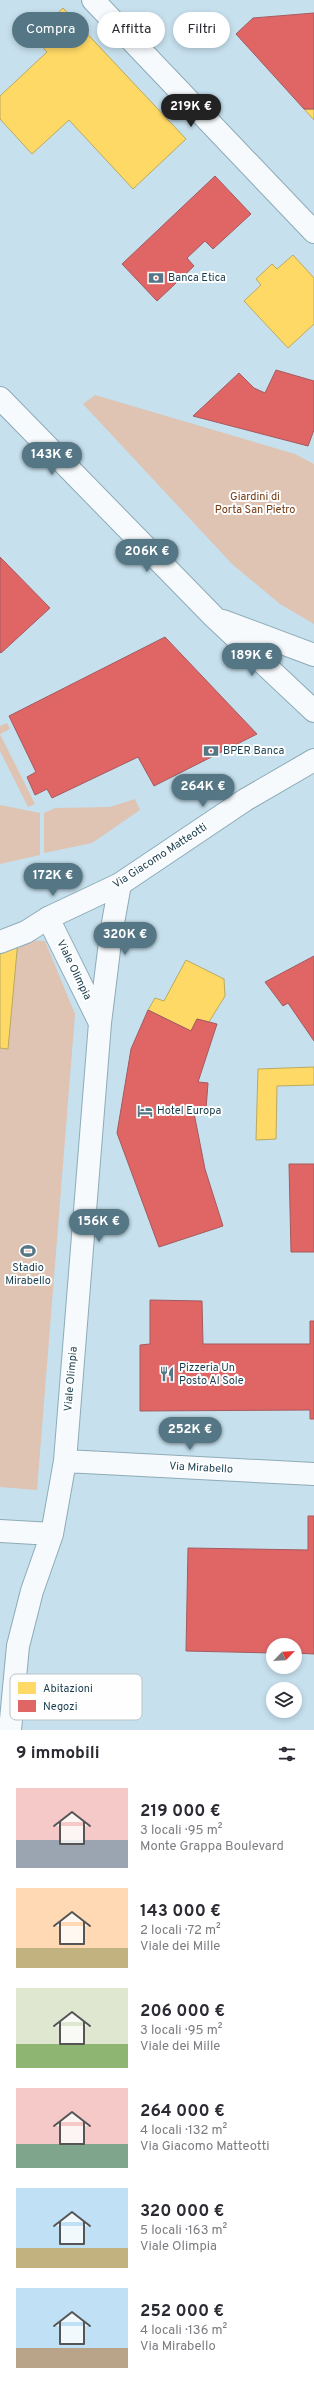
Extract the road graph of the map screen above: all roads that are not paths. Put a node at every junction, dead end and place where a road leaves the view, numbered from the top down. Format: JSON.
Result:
{"nodes":[{"id":1,"x":93,"y":0,"type":"edge"},
{"id":2,"x":314,"y":232,"type":"edge"},
{"id":3,"x":0,"y":398,"type":"edge"},
{"id":4,"x":0,"y":416,"type":"edge"},
{"id":5,"x":25,"y":423,"type":"junction"},
{"id":6,"x":214,"y":617,"type":"junction"},
{"id":7,"x":314,"y":655,"type":"edge"},
{"id":8,"x":314,"y":711,"type":"edge"},
{"id":9,"x":314,"y":760,"type":"edge"},
{"id":10,"x":120,"y":884,"type":"junction"},
{"id":11,"x":48,"y":918,"type":"junction"},
{"id":12,"x":0,"y":942,"type":"edge"},
{"id":13,"x":100,"y":1023,"type":"junction"},
{"id":14,"x":65,"y":1461,"type":"junction"},
{"id":15,"x":314,"y":1474,"type":"edge"},
{"id":16,"x":0,"y":1531,"type":"edge"},
{"id":17,"x":52,"y":1534,"type":"junction"},
{"id":18,"x":15,"y":1674,"type":"edge"},
{"id":19,"x":11,"y":1720,"type":"edge"},
{"id":20,"x":10,"y":1730,"type":"edge"}],
"edges":[{"from":1,"to":2,"type":"street"},
{"from":3,"to":5,"type":"street"},
{"from":4,"to":5,"type":"street"},
{"from":5,"to":6,"type":"street"},
{"from":6,"to":7,"type":"street"},
{"from":6,"to":8,"type":"street"},
{"from":9,"to":10,"type":"street","name":"Via Giacomo Matteotti"},
{"from":10,"to":11,"type":"street","name":"Via Giacomo Matteotti"},
{"from":10,"to":13,"type":"street","name":"Viale Olimpia"},
{"from":11,"to":12,"type":"street","name":"Via Giacomo Matteotti"},
{"from":11,"to":13,"type":"street","name":"Viale Olimpia"},
{"from":13,"to":14,"type":"street","name":"Viale Olimpia"},
{"from":14,"to":15,"type":"street","name":"Via Mirabello"},
{"from":14,"to":17,"type":"street","name":"Viale Olimpia"},
{"from":16,"to":17,"type":"street"},
{"from":17,"to":18,"type":"street","name":"Viale Olimpia"},
{"from":19,"to":20,"type":"street","name":"Viale Olimpia"}]}
